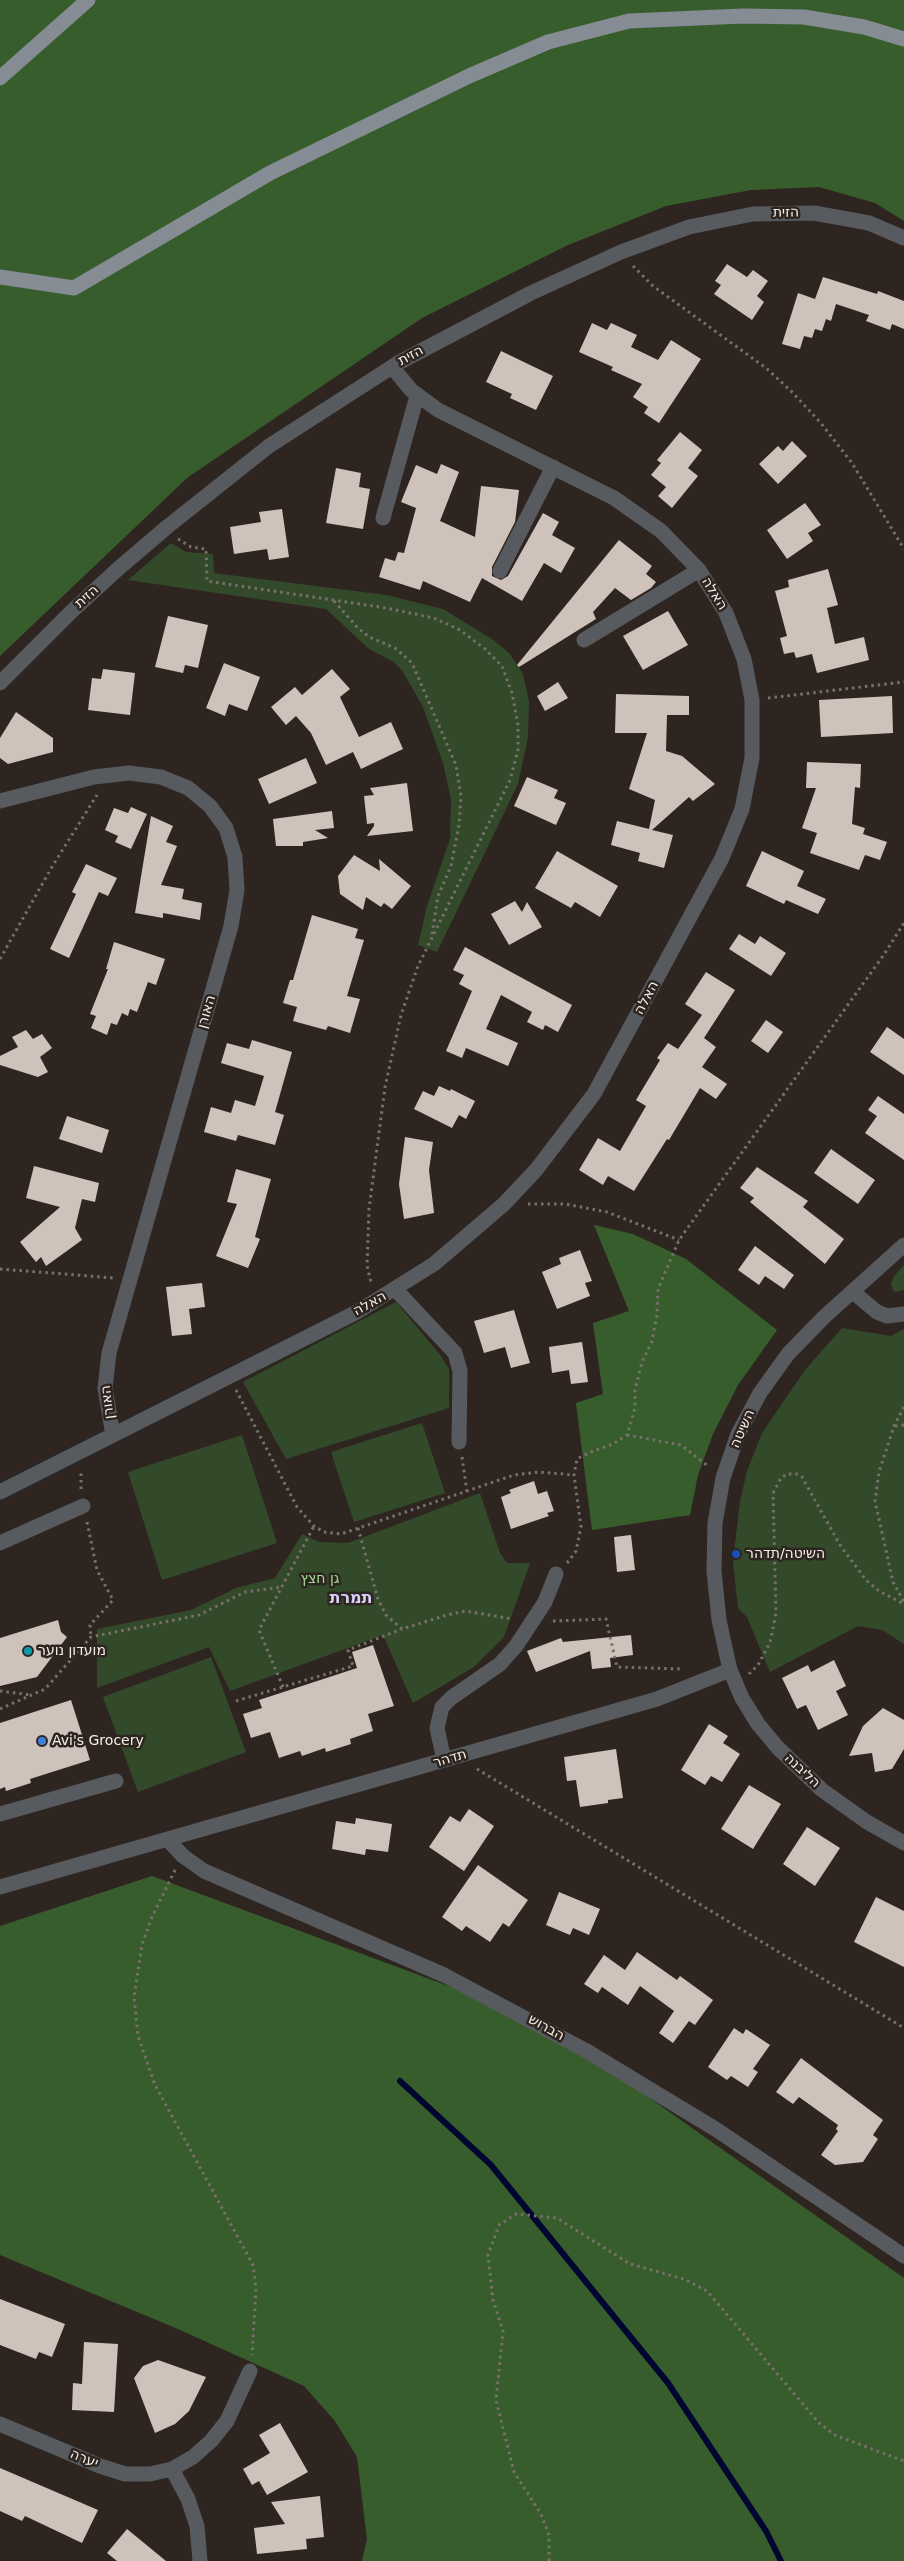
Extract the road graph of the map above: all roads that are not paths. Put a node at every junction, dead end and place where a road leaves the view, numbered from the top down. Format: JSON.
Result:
{"nodes":[{"id":1,"x":88,"y":0,"type":"edge"},
{"id":2,"x":904,"y":39,"type":"edge"},
{"id":3,"x":0,"y":78,"type":"edge"},
{"id":4,"x":904,"y":238,"type":"edge"},
{"id":5,"x":0,"y":277,"type":"edge"},
{"id":6,"x":392,"y":367,"type":"junction"},
{"id":7,"x":417,"y":396,"type":"junction"},
{"id":8,"x":553,"y":467,"type":"junction"},
{"id":9,"x":383,"y":518,"type":"dead end"},
{"id":10,"x":699,"y":570,"type":"junction"},
{"id":11,"x":500,"y":571,"type":"dead end"},
{"id":12,"x":584,"y":640,"type":"dead end"},
{"id":13,"x":0,"y":682,"type":"edge"},
{"id":14,"x":0,"y":801,"type":"edge"},
{"id":15,"x":904,"y":1245,"type":"edge"},
{"id":16,"x":396,"y":1290,"type":"junction"},
{"id":17,"x":854,"y":1292,"type":"junction"},
{"id":18,"x":904,"y":1314,"type":"edge"},
{"id":19,"x":113,"y":1435,"type":"junction"},
{"id":20,"x":459,"y":1442,"type":"road end"},
{"id":21,"x":0,"y":1492,"type":"edge"},
{"id":22,"x":83,"y":1506,"type":"road end"},
{"id":23,"x":0,"y":1543,"type":"edge"},
{"id":24,"x":556,"y":1574,"type":"road end"},
{"id":25,"x":730,"y":1670,"type":"junction"},
{"id":26,"x":451,"y":1759,"type":"junction"},
{"id":27,"x":116,"y":1781,"type":"dead end"},
{"id":28,"x":0,"y":1814,"type":"edge"},
{"id":29,"x":168,"y":1840,"type":"junction"},
{"id":30,"x":904,"y":1843,"type":"edge"},
{"id":31,"x":0,"y":1888,"type":"edge"},
{"id":32,"x":904,"y":2256,"type":"edge"},
{"id":33,"x":250,"y":2371,"type":"road end"},
{"id":34,"x":0,"y":2424,"type":"edge"},
{"id":35,"x":172,"y":2468,"type":"junction"},
{"id":36,"x":200,"y":2561,"type":"edge"}],
"edges":[{"from":1,"to":3,"type":"main road"},
{"from":2,"to":5,"type":"main road"},
{"from":4,"to":6,"type":"street","name":"הזית"},
{"from":6,"to":7,"type":"street","name":"האלה"},
{"from":6,"to":13,"type":"street","name":"הזית"},
{"from":7,"to":8,"type":"street","name":"האלה"},
{"from":7,"to":9,"type":"street"},
{"from":8,"to":10,"type":"street","name":"האלה"},
{"from":8,"to":11,"type":"street"},
{"from":10,"to":12,"type":"street"},
{"from":10,"to":16,"type":"street","name":"האלה"},
{"from":14,"to":19,"type":"street","name":"האורן"},
{"from":15,"to":17,"type":"street","name":"השיטה"},
{"from":16,"to":19,"type":"street","name":"האלה"},
{"from":16,"to":20,"type":"street"},
{"from":17,"to":18,"type":"street"},
{"from":17,"to":25,"type":"street","name":"השיטה"},
{"from":19,"to":21,"type":"street","name":"האלה"},
{"from":22,"to":23,"type":"street"},
{"from":24,"to":26,"type":"street"},
{"from":25,"to":26,"type":"street","name":"תדהר"},
{"from":25,"to":30,"type":"street","name":"הליבנה"},
{"from":26,"to":29,"type":"street","name":"תדהר"},
{"from":27,"to":28,"type":"street"},
{"from":29,"to":31,"type":"street","name":"תדהר"},
{"from":29,"to":32,"type":"street","name":"הברוש"},
{"from":33,"to":35,"type":"street","name":"יערה"},
{"from":34,"to":35,"type":"street","name":"יערה"},
{"from":35,"to":36,"type":"street"}]}
